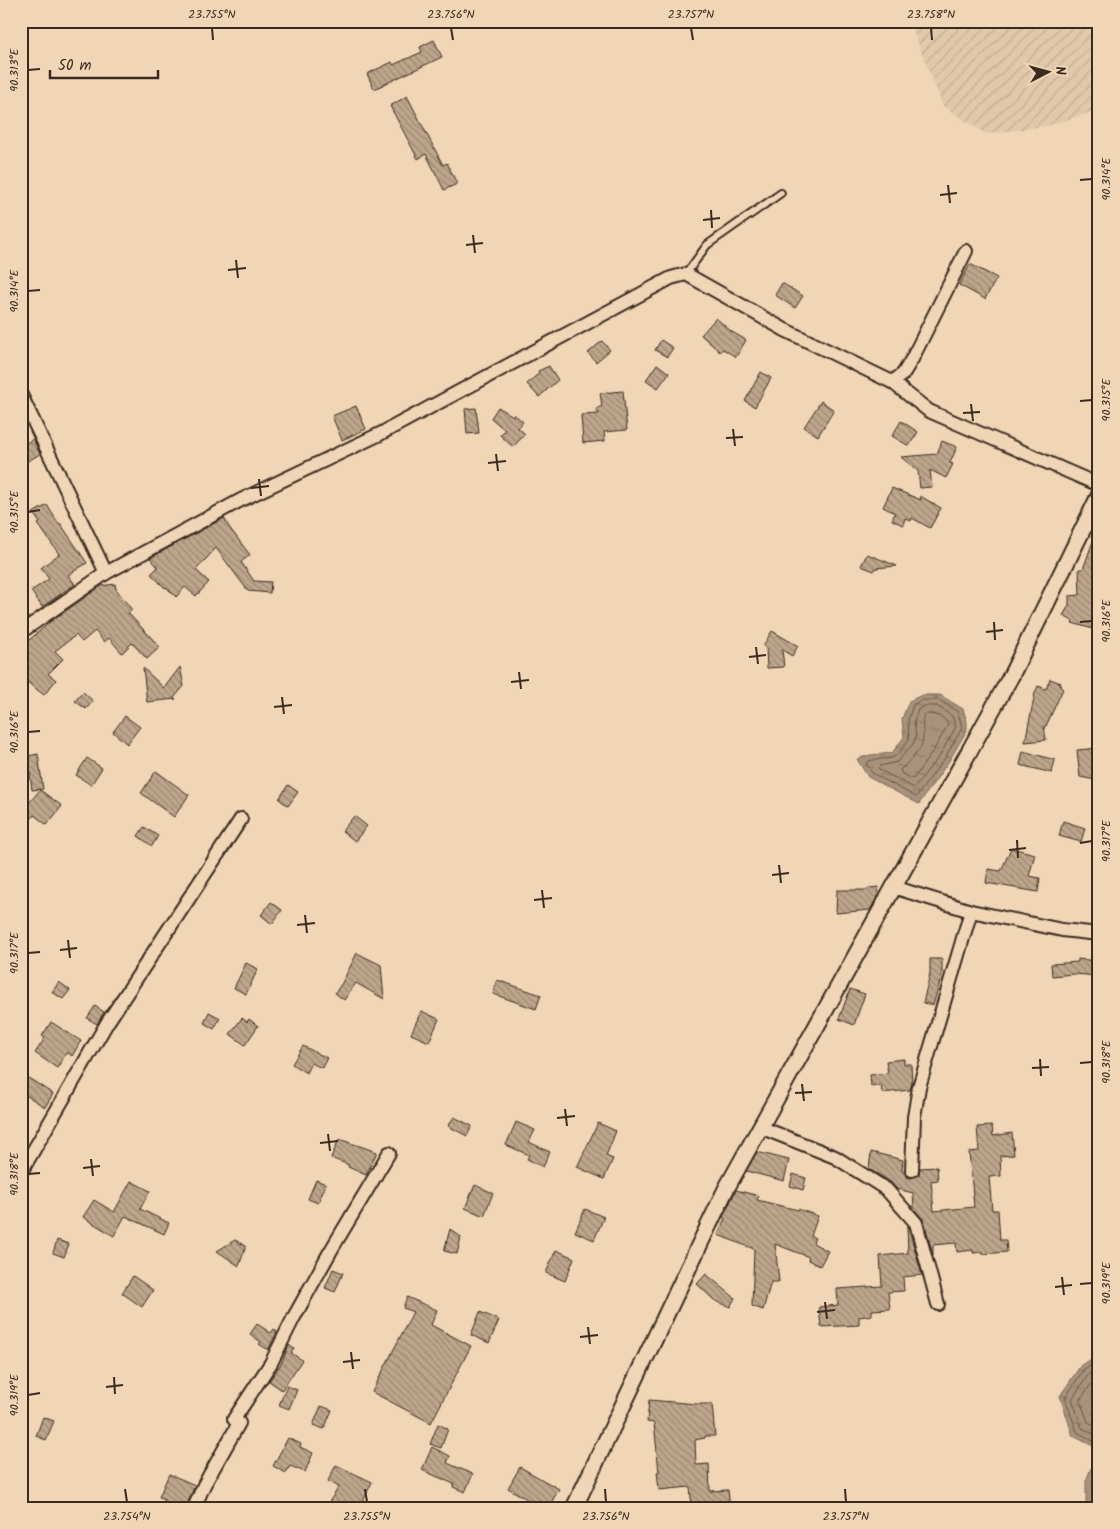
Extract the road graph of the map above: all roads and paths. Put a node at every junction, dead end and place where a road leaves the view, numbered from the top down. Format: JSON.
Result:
{"nodes":[{"id":1,"x":781,"y":193,"type":"dead end"},
{"id":2,"x":966,"y":251,"type":"dead end"},
{"id":3,"x":686,"y":274,"type":"junction"},
{"id":4,"x":892,"y":382,"type":"junction"},
{"id":5,"x":21,"y":395,"type":"edge"},
{"id":6,"x":1099,"y":485,"type":"edge"},
{"id":7,"x":1099,"y":496,"type":"edge"},
{"id":8,"x":106,"y":573,"type":"junction"},
{"id":9,"x":21,"y":632,"type":"edge"},
{"id":10,"x":241,"y":819,"type":"dead end"},
{"id":11,"x":893,"y":887,"type":"junction"},
{"id":12,"x":971,"y":911,"type":"junction"},
{"id":13,"x":1099,"y":934,"type":"edge"},
{"id":14,"x":760,"y":1127,"type":"junction"},
{"id":15,"x":389,"y":1153,"type":"dead end"},
{"id":16,"x":912,"y":1170,"type":"dead end"},
{"id":17,"x":21,"y":1172,"type":"edge"},
{"id":18,"x":938,"y":1304,"type":"dead end"},
{"id":19,"x":194,"y":1508,"type":"edge"},
{"id":20,"x":574,"y":1508,"type":"edge"}],
"edges":[{"from":1,"to":3,"type":"lane"},
{"from":2,"to":4,"type":"street"},
{"from":3,"to":4,"type":"street"},
{"from":3,"to":8,"type":"street"},
{"from":4,"to":6,"type":"street"},
{"from":5,"to":8,"type":"street"},
{"from":7,"to":11,"type":"street"},
{"from":8,"to":9,"type":"street"},
{"from":10,"to":17,"type":"street"},
{"from":11,"to":12,"type":"street"},
{"from":11,"to":14,"type":"street"},
{"from":12,"to":13,"type":"street"},
{"from":12,"to":16,"type":"street"},
{"from":14,"to":18,"type":"street"},
{"from":14,"to":20,"type":"street"},
{"from":15,"to":19,"type":"street"}]}
